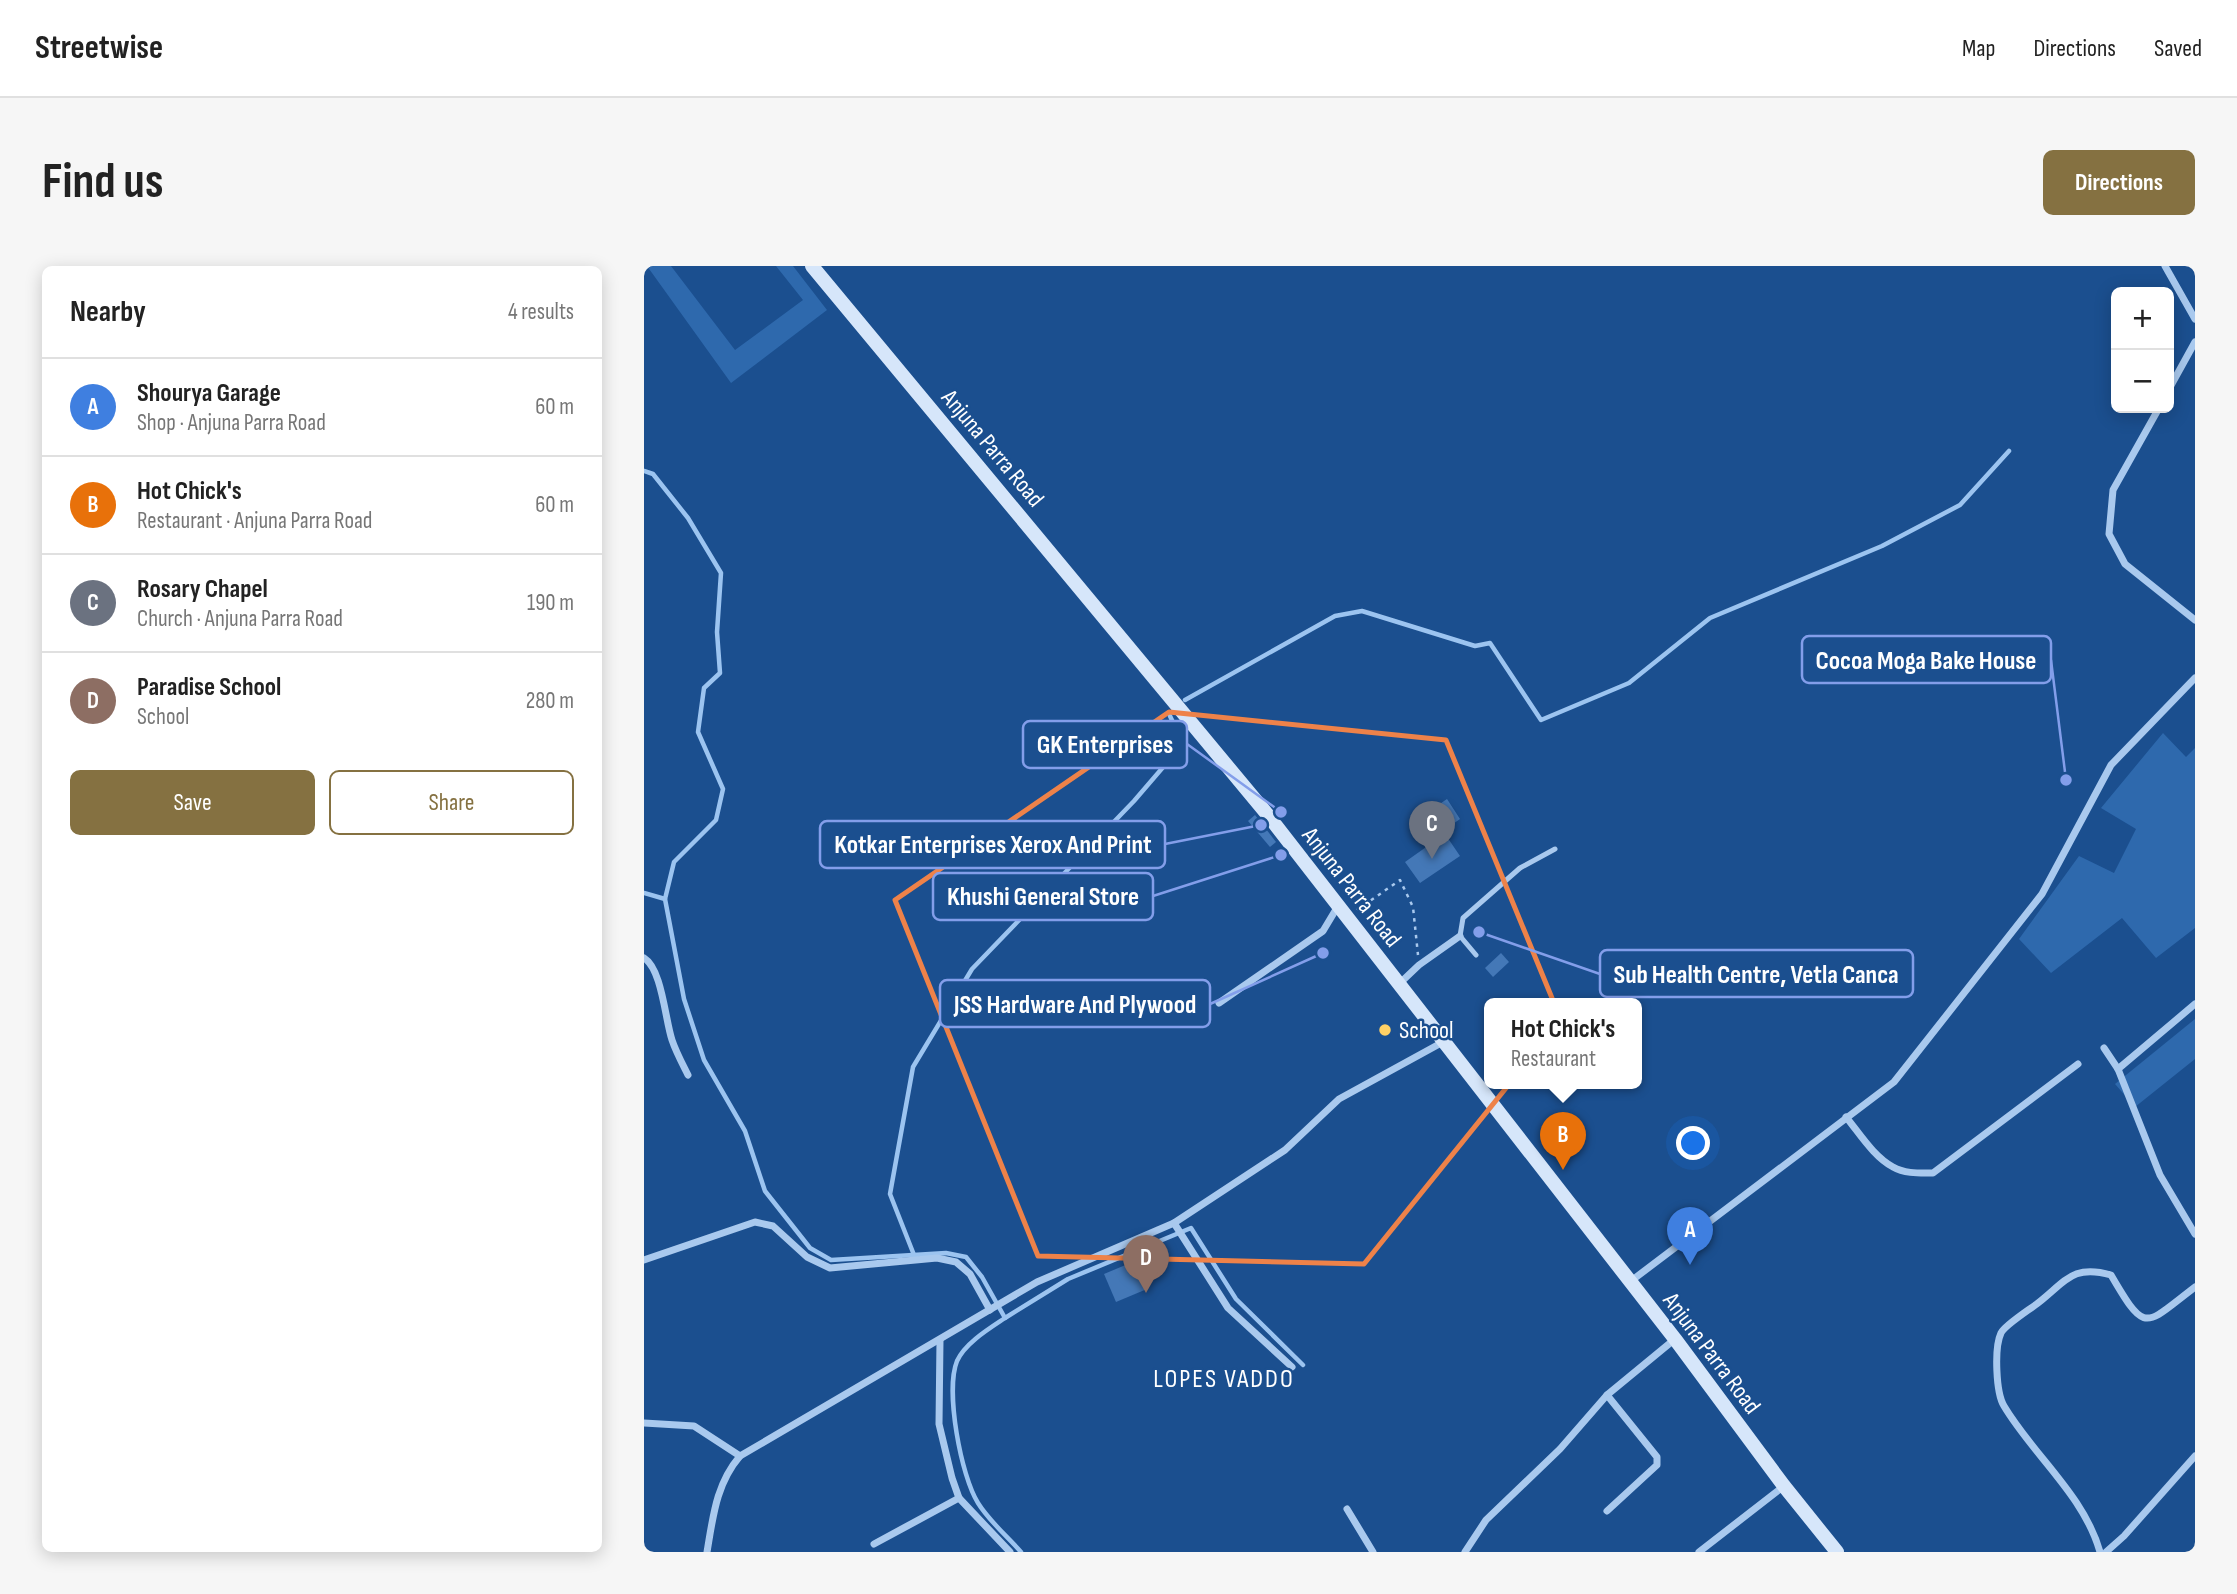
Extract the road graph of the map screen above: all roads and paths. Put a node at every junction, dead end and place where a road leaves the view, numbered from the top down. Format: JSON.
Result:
{"nodes":[{"id":1,"x":812,"y":266,"type":"edge"},
{"id":2,"x":2165,"y":266,"type":"edge"},
{"id":3,"x":2195,"y":319,"type":"edge"},
{"id":4,"x":2195,"y":342,"type":"edge"},
{"id":5,"x":2174,"y":380,"type":"edge"},
{"id":6,"x":2155,"y":413,"type":"edge"},
{"id":7,"x":2195,"y":620,"type":"edge"},
{"id":8,"x":2195,"y":678,"type":"edge"},
{"id":9,"x":1555,"y":849,"type":"dead end"},
{"id":10,"x":1342,"y":911,"type":"junction"},
{"id":11,"x":1460,"y":936,"type":"junction"},
{"id":12,"x":1476,"y":955,"type":"dead end"},
{"id":13,"x":644,"y":958,"type":"edge"},
{"id":14,"x":1419,"y":965,"type":"junction"},
{"id":15,"x":1399,"y":985,"type":"junction"},
{"id":16,"x":1219,"y":1003,"type":"dead end"},
{"id":17,"x":2195,"y":1004,"type":"edge"},
{"id":18,"x":1443,"y":1042,"type":"junction"},
{"id":19,"x":2104,"y":1048,"type":"dead end"},
{"id":20,"x":2078,"y":1064,"type":"dead end"},
{"id":21,"x":2118,"y":1069,"type":"junction"},
{"id":22,"x":688,"y":1075,"type":"dead end"},
{"id":23,"x":1846,"y":1117,"type":"junction"},
{"id":24,"x":1174,"y":1223,"type":"junction"},
{"id":25,"x":2195,"y":1234,"type":"edge"},
{"id":26,"x":644,"y":1260,"type":"edge"},
{"id":27,"x":1630,"y":1282,"type":"junction"},
{"id":28,"x":2195,"y":1287,"type":"edge"},
{"id":29,"x":992,"y":1309,"type":"junction"},
{"id":30,"x":1675,"y":1339,"type":"junction"},
{"id":31,"x":940,"y":1340,"type":"junction"},
{"id":32,"x":1292,"y":1367,"type":"dead end"},
{"id":33,"x":1607,"y":1395,"type":"junction"},
{"id":34,"x":644,"y":1423,"type":"edge"},
{"id":35,"x":740,"y":1456,"type":"junction"},
{"id":36,"x":2195,"y":1456,"type":"edge"},
{"id":37,"x":1784,"y":1486,"type":"junction"},
{"id":38,"x":959,"y":1498,"type":"junction"},
{"id":39,"x":1347,"y":1509,"type":"dead end"},
{"id":40,"x":1607,"y":1511,"type":"dead end"},
{"id":41,"x":874,"y":1544,"type":"dead end"},
{"id":42,"x":707,"y":1552,"type":"edge"},
{"id":43,"x":1010,"y":1552,"type":"edge"},
{"id":44,"x":1373,"y":1552,"type":"edge"},
{"id":45,"x":1465,"y":1552,"type":"edge"},
{"id":46,"x":1699,"y":1552,"type":"edge"},
{"id":47,"x":1838,"y":1552,"type":"edge"},
{"id":48,"x":2100,"y":1552,"type":"edge"},
{"id":49,"x":2106,"y":1552,"type":"edge"}],
"edges":[{"from":1,"to":10,"type":"street","name":"Anjuna Parra Road"},
{"from":2,"to":3,"type":"street"},
{"from":4,"to":5,"type":"street"},
{"from":6,"to":7,"type":"street"},
{"from":8,"to":23,"type":"street"},
{"from":9,"to":11,"type":"lane"},
{"from":10,"to":14,"type":"path"},
{"from":10,"to":15,"type":"street","name":"Anjuna Parra Road"},
{"from":10,"to":16,"type":"street"},
{"from":11,"to":12,"type":"lane"},
{"from":11,"to":14,"type":"street"},
{"from":13,"to":22,"type":"street"},
{"from":14,"to":15,"type":"street"},
{"from":15,"to":18,"type":"street","name":"Anjuna Parra Road"},
{"from":17,"to":21,"type":"street"},
{"from":18,"to":24,"type":"street"},
{"from":18,"to":27,"type":"street","name":"Anjuna Parra Road"},
{"from":19,"to":21,"type":"street"},
{"from":20,"to":23,"type":"street"},
{"from":21,"to":25,"type":"street"},
{"from":23,"to":27,"type":"street"},
{"from":24,"to":29,"type":"street"},
{"from":24,"to":32,"type":"street"},
{"from":26,"to":29,"type":"street"},
{"from":27,"to":30,"type":"street","name":"Anjuna Parra Road"},
{"from":28,"to":48,"type":"street"},
{"from":29,"to":31,"type":"street"},
{"from":30,"to":33,"type":"street"},
{"from":30,"to":37,"type":"street","name":"Anjuna Parra Road"},
{"from":31,"to":35,"type":"street"},
{"from":31,"to":38,"type":"street"},
{"from":33,"to":40,"type":"street"},
{"from":33,"to":45,"type":"street"},
{"from":34,"to":35,"type":"street"},
{"from":35,"to":42,"type":"street"},
{"from":36,"to":49,"type":"street"},
{"from":37,"to":46,"type":"street"},
{"from":37,"to":47,"type":"street","name":"Anjuna Parra Road"},
{"from":38,"to":41,"type":"street"},
{"from":38,"to":43,"type":"street"},
{"from":39,"to":44,"type":"street"}]}
